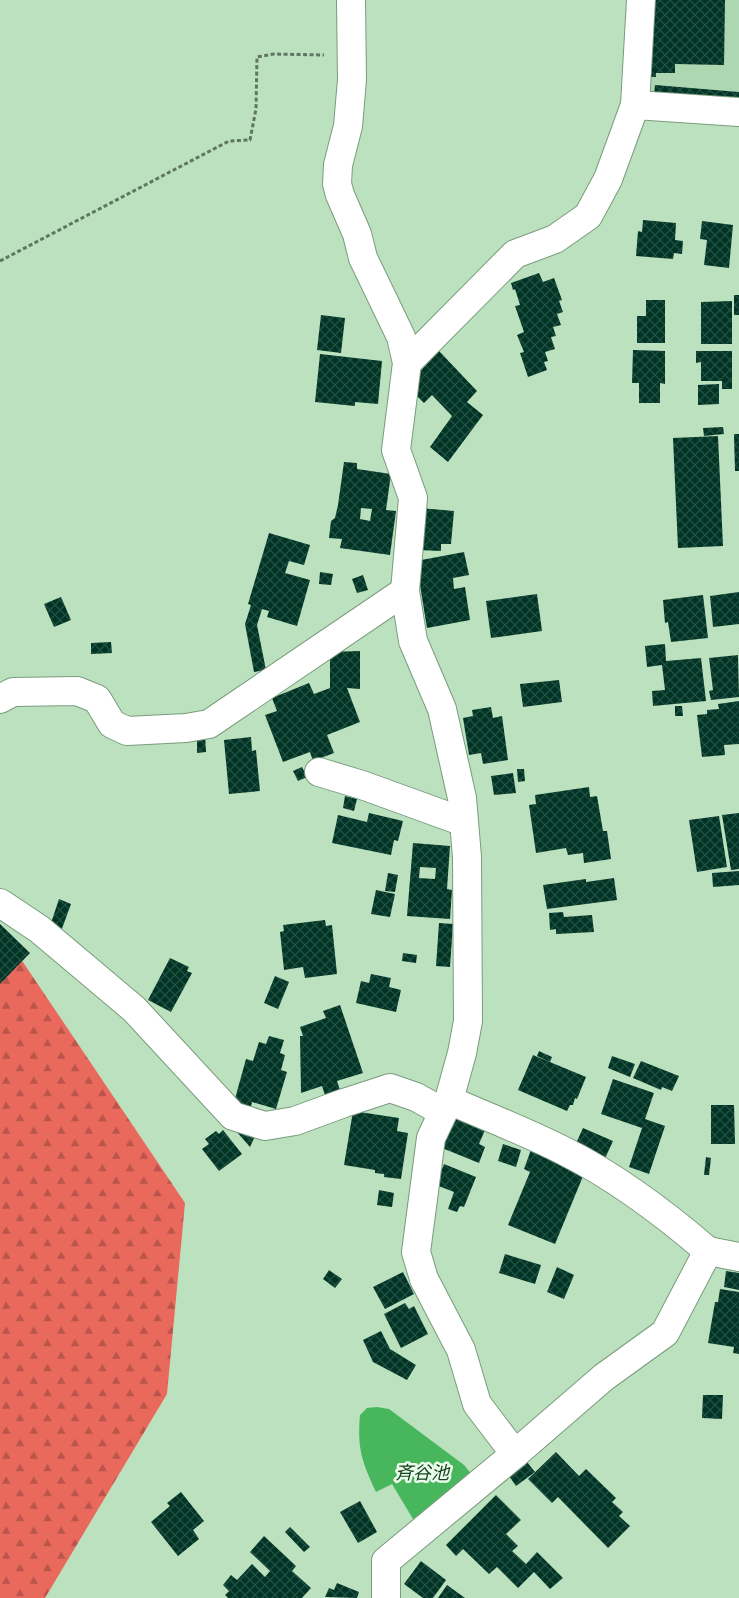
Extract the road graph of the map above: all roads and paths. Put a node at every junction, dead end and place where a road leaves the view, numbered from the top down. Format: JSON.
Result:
{"nodes":[{"id":1,"x":351,"y":0,"type":"edge"},
{"id":2,"x":641,"y":0,"type":"edge"},
{"id":3,"x":352,"y":56,"type":"junction"},
{"id":4,"x":635,"y":105,"type":"junction"},
{"id":5,"x":739,"y":112,"type":"edge"},
{"id":6,"x":0,"y":261,"type":"edge"},
{"id":7,"x":407,"y":363,"type":"junction"},
{"id":8,"x":405,"y":590,"type":"junction"},
{"id":9,"x":0,"y":699,"type":"edge"},
{"id":10,"x":319,"y":772,"type":"dead end"},
{"id":11,"x":464,"y":822,"type":"junction"},
{"id":12,"x":0,"y":903,"type":"edge"},
{"id":13,"x":446,"y":1106,"type":"junction"},
{"id":14,"x":708,"y":1251,"type":"junction"},
{"id":15,"x":739,"y":1257,"type":"edge"},
{"id":16,"x":515,"y":1454,"type":"junction"},
{"id":17,"x":386,"y":1598,"type":"edge"}],
"edges":[{"from":1,"to":3,"type":"street"},
{"from":2,"to":4,"type":"street"},
{"from":3,"to":6,"type":"path"},
{"from":3,"to":7,"type":"street"},
{"from":4,"to":5,"type":"street"},
{"from":4,"to":7,"type":"street"},
{"from":7,"to":8,"type":"street"},
{"from":8,"to":9,"type":"street"},
{"from":8,"to":11,"type":"street"},
{"from":10,"to":11,"type":"street"},
{"from":11,"to":13,"type":"street"},
{"from":12,"to":13,"type":"street"},
{"from":13,"to":14,"type":"street"},
{"from":13,"to":16,"type":"street"},
{"from":14,"to":15,"type":"street"},
{"from":14,"to":16,"type":"street"},
{"from":16,"to":17,"type":"street"}]}
